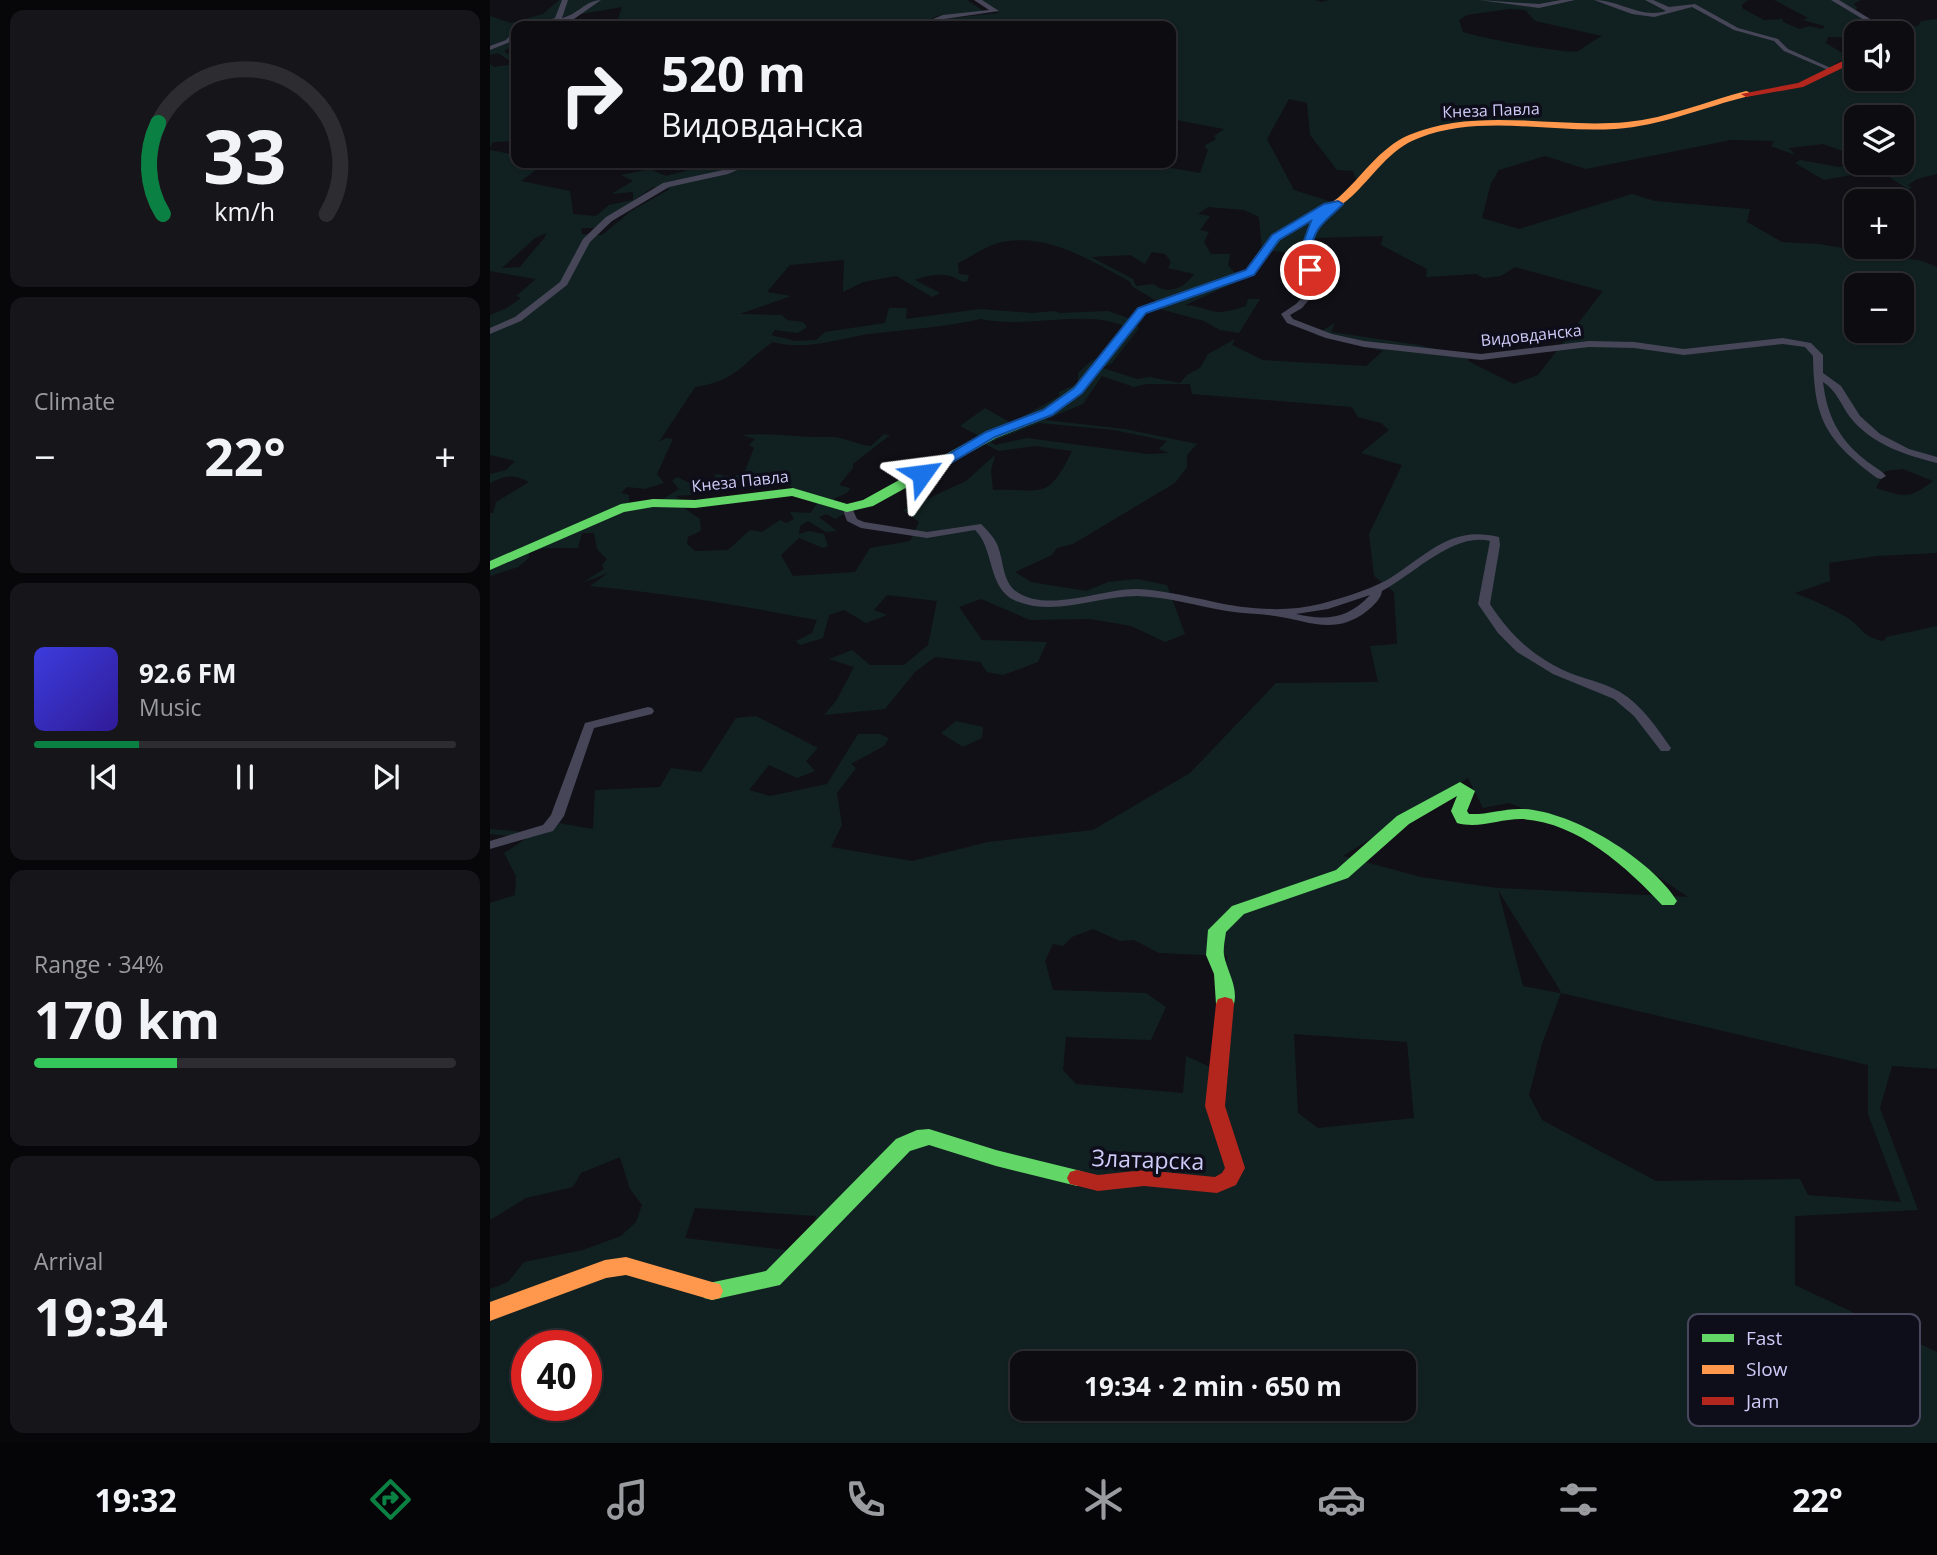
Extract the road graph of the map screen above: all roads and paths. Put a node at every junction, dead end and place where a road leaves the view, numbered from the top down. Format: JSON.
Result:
{"nodes":[{"id":1,"x":565,"y":0,"type":"edge"},
{"id":2,"x":598,"y":0,"type":"edge"},
{"id":3,"x":977,"y":0,"type":"edge"},
{"id":4,"x":1482,"y":0,"type":"edge"},
{"id":5,"x":1572,"y":0,"type":"edge"},
{"id":6,"x":1597,"y":0,"type":"edge"},
{"id":7,"x":1648,"y":0,"type":"edge"},
{"id":8,"x":1833,"y":0,"type":"edge"},
{"id":9,"x":1671,"y":9,"type":"junction"},
{"id":10,"x":560,"y":19,"type":"junction"},
{"id":11,"x":553,"y":21,"type":"edge"},
{"id":12,"x":566,"y":21,"type":"edge"},
{"id":13,"x":934,"y":21,"type":"edge"},
{"id":14,"x":1866,"y":21,"type":"edge"},
{"id":15,"x":511,"y":37,"type":"edge"},
{"id":16,"x":490,"y":48,"type":"edge"},
{"id":17,"x":1844,"y":61,"type":"edge"},
{"id":18,"x":1830,"y":69,"type":"junction"},
{"id":19,"x":736,"y":168,"type":"edge"},
{"id":20,"x":1338,"y":204,"type":"junction"},
{"id":21,"x":531,"y":309,"type":"joint"},
{"id":22,"x":490,"y":331,"type":"edge"},
{"id":23,"x":1818,"y":374,"type":"junction"},
{"id":24,"x":1937,"y":460,"type":"edge"},
{"id":25,"x":1881,"y":476,"type":"dead end"},
{"id":26,"x":847,"y":508,"type":"junction"},
{"id":27,"x":490,"y":566,"type":"edge"},
{"id":28,"x":1376,"y":589,"type":"junction"},
{"id":29,"x":1268,"y":611,"type":"junction"},
{"id":30,"x":648,"y":711,"type":"dead end"},
{"id":31,"x":1665,"y":748,"type":"dead end"},
{"id":32,"x":490,"y":845,"type":"edge"},
{"id":33,"x":1668,"y":901,"type":"dead end"},
{"id":34,"x":490,"y":1312,"type":"edge"}],
"edges":[{"from":1,"to":10,"type":"street"},
{"from":2,"to":10,"type":"street"},
{"from":3,"to":13,"type":"street"},
{"from":4,"to":5,"type":"street"},
{"from":6,"to":9,"type":"street"},
{"from":7,"to":9,"type":"street"},
{"from":8,"to":14,"type":"street"},
{"from":9,"to":18,"type":"street"},
{"from":10,"to":11,"type":"street"},
{"from":10,"to":12,"type":"street"},
{"from":15,"to":16,"type":"street"},
{"from":17,"to":18,"type":"street","name":"Кнеза Павла"},
{"from":18,"to":20,"type":"street","name":"Кнеза Павла"},
{"from":19,"to":21,"type":"street"},
{"from":20,"to":23,"type":"street","name":"Видовданска"},
{"from":20,"to":26,"type":"street","name":"Кнеза Павла"},
{"from":21,"to":22,"type":"street"},
{"from":23,"to":24,"type":"street","name":"Видовданска"},
{"from":23,"to":25,"type":"street","name":"Видовданска"},
{"from":26,"to":27,"type":"street","name":"Кнеза Павла"},
{"from":26,"to":29,"type":"street"},
{"from":28,"to":29,"type":"street"},
{"from":28,"to":29,"type":"street"},
{"from":28,"to":31,"type":"street"},
{"from":30,"to":32,"type":"street"},
{"from":33,"to":34,"type":"street","name":"Златарска"}]}
